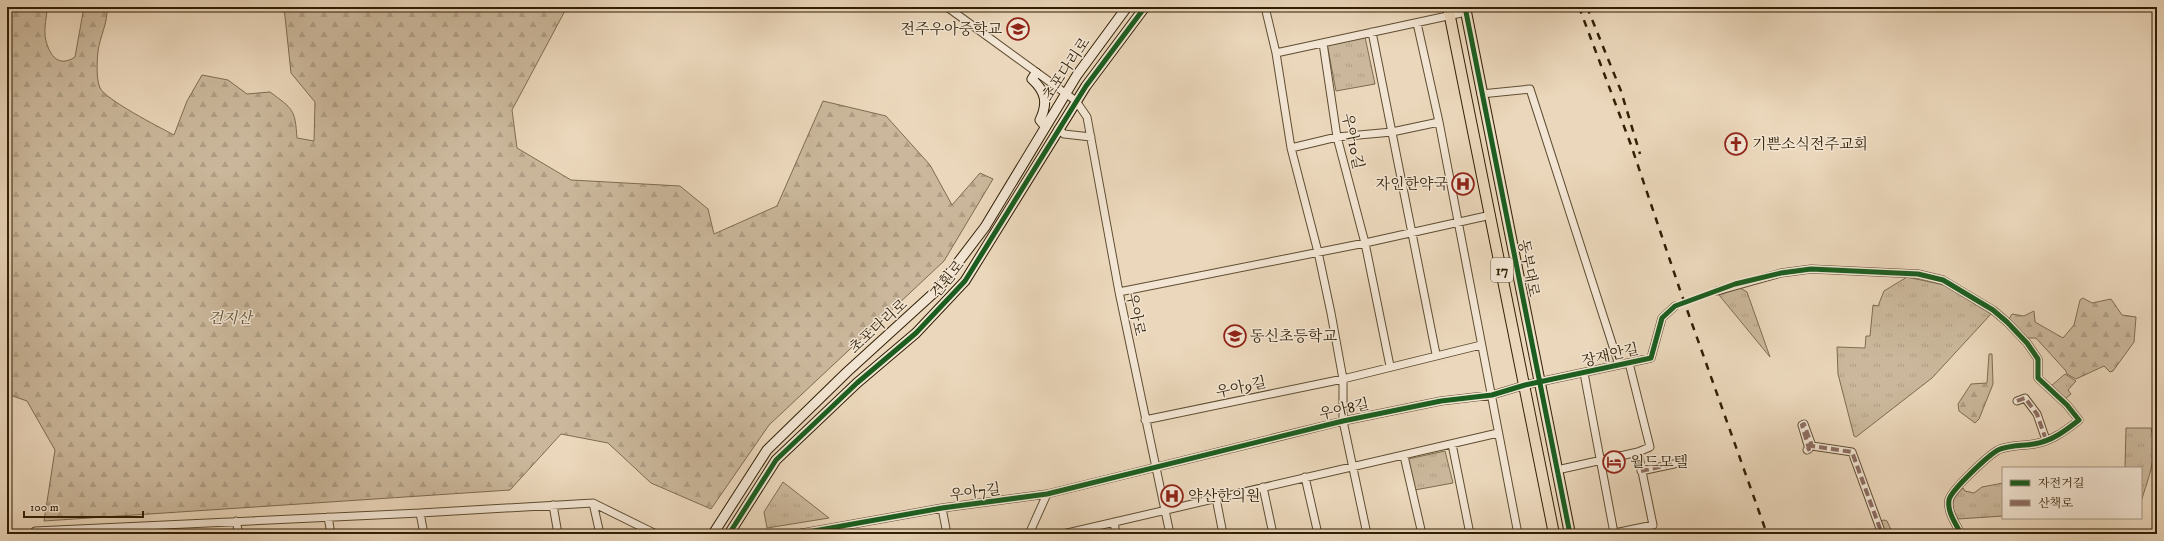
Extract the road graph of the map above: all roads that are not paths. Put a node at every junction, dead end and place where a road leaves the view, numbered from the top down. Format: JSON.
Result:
{"nodes":[{"id":1,"x":947,"y":7,"type":"edge"},
{"id":2,"x":1127,"y":7,"type":"edge"},
{"id":3,"x":1145,"y":7,"type":"edge"},
{"id":4,"x":1265,"y":7,"type":"edge"},
{"id":5,"x":1465,"y":9,"type":"edge"},
{"id":6,"x":1449,"y":11,"type":"edge"},
{"id":7,"x":1417,"y":23,"type":"junction"},
{"id":8,"x":1372,"y":32,"type":"junction"},
{"id":9,"x":1323,"y":43,"type":"junction"},
{"id":10,"x":1276,"y":53,"type":"junction"},
{"id":11,"x":1036,"y":73,"type":"junction"},
{"id":12,"x":1065,"y":93,"type":"junction"},
{"id":13,"x":1481,"y":94,"type":"junction"},
{"id":14,"x":1076,"y":101,"type":"junction"},
{"id":15,"x":1439,"y":122,"type":"junction"},
{"id":16,"x":1045,"y":126,"type":"junction"},
{"id":17,"x":1058,"y":129,"type":"junction"},
{"id":18,"x":1392,"y":132,"type":"junction"},
{"id":19,"x":1090,"y":137,"type":"junction"},
{"id":20,"x":1337,"y":137,"type":"junction"},
{"id":21,"x":1292,"y":148,"type":"junction"},
{"id":22,"x":1491,"y":215,"type":"junction"},
{"id":23,"x":1459,"y":223,"type":"junction"},
{"id":24,"x":1411,"y":233,"type":"junction"},
{"id":25,"x":1365,"y":243,"type":"junction"},
{"id":26,"x":1318,"y":252,"type":"junction"},
{"id":27,"x":1717,"y":291,"type":"tunnel mouth"},
{"id":28,"x":1119,"y":292,"type":"junction"},
{"id":29,"x":1675,"y":306,"type":"tunnel mouth"},
{"id":30,"x":1481,"y":345,"type":"junction"},
{"id":31,"x":1436,"y":354,"type":"junction"},
{"id":32,"x":1629,"y":363,"type":"junction"},
{"id":33,"x":1619,"y":365,"type":"junction"},
{"id":34,"x":1390,"y":366,"type":"junction"},
{"id":35,"x":1584,"y":374,"type":"junction"},
{"id":36,"x":1343,"y":379,"type":"junction"},
{"id":37,"x":1539,"y":382,"type":"junction"},
{"id":38,"x":1525,"y":385,"type":"junction"},
{"id":39,"x":1492,"y":395,"type":"junction"},
{"id":40,"x":2017,"y":401,"type":"dead end"},
{"id":41,"x":1145,"y":420,"type":"junction"},
{"id":42,"x":1343,"y":421,"type":"junction"},
{"id":43,"x":1498,"y":433,"type":"junction"},
{"id":44,"x":2046,"y":440,"type":"junction"},
{"id":45,"x":1452,"y":444,"type":"junction"},
{"id":46,"x":1807,"y":450,"type":"dead end"},
{"id":47,"x":1638,"y":452,"type":"junction"},
{"id":48,"x":1404,"y":456,"type":"junction"},
{"id":49,"x":1601,"y":460,"type":"junction"},
{"id":50,"x":1674,"y":464,"type":"dead end"},
{"id":51,"x":1155,"y":466,"type":"junction"},
{"id":52,"x":1352,"y":466,"type":"junction"},
{"id":53,"x":1557,"y":470,"type":"junction"},
{"id":54,"x":1641,"y":471,"type":"junction"},
{"id":55,"x":1305,"y":477,"type":"junction"},
{"id":56,"x":1263,"y":487,"type":"junction"},
{"id":57,"x":1047,"y":494,"type":"junction"},
{"id":58,"x":1216,"y":498,"type":"junction"},
{"id":59,"x":593,"y":503,"type":"junction"},
{"id":60,"x":553,"y":505,"type":"junction"},
{"id":61,"x":942,"y":508,"type":"junction"},
{"id":62,"x":1165,"y":509,"type":"junction"},
{"id":63,"x":420,"y":513,"type":"junction"},
{"id":64,"x":328,"y":517,"type":"junction"},
{"id":65,"x":236,"y":521,"type":"junction"},
{"id":66,"x":1114,"y":522,"type":"junction"},
{"id":67,"x":642,"y":530,"type":"edge"},
{"id":68,"x":1366,"y":531,"type":"edge"},
{"id":69,"x":35,"y":532,"type":"edge"},
{"id":70,"x":1612,"y":533,"type":"edge"},
{"id":71,"x":239,"y":534,"type":"edge"},
{"id":72,"x":331,"y":534,"type":"edge"},
{"id":73,"x":424,"y":534,"type":"edge"},
{"id":74,"x":558,"y":534,"type":"edge"},
{"id":75,"x":600,"y":534,"type":"edge"},
{"id":76,"x":656,"y":534,"type":"edge"},
{"id":77,"x":713,"y":534,"type":"edge"},
{"id":78,"x":729,"y":534,"type":"edge"},
{"id":79,"x":797,"y":534,"type":"edge"},
{"id":80,"x":946,"y":534,"type":"edge"},
{"id":81,"x":1029,"y":534,"type":"edge"},
{"id":82,"x":1066,"y":534,"type":"edge"},
{"id":83,"x":1116,"y":534,"type":"edge"},
{"id":84,"x":1170,"y":534,"type":"edge"},
{"id":85,"x":1223,"y":534,"type":"edge"},
{"id":86,"x":1273,"y":534,"type":"edge"},
{"id":87,"x":1318,"y":534,"type":"edge"},
{"id":88,"x":1422,"y":534,"type":"edge"},
{"id":89,"x":1470,"y":534,"type":"edge"},
{"id":90,"x":1518,"y":534,"type":"edge"},
{"id":91,"x":1554,"y":534,"type":"edge"},
{"id":92,"x":1570,"y":534,"type":"edge"},
{"id":93,"x":1882,"y":534,"type":"edge"},
{"id":94,"x":1961,"y":534,"type":"edge"}],
"edges":[{"from":1,"to":11,"type":"street"},
{"from":2,"to":12,"type":"street","name":"초포다리로"},
{"from":3,"to":14,"type":"street","name":"견훤로"},
{"from":4,"to":10,"type":"street"},
{"from":5,"to":6,"type":"street"},
{"from":5,"to":13,"type":"main road","name":"동부대로","number":"17"},
{"from":6,"to":7,"type":"street"},
{"from":6,"to":22,"type":"main road","name":"동부대로","number":"17"},
{"from":7,"to":8,"type":"street"},
{"from":7,"to":15,"type":"street"},
{"from":8,"to":9,"type":"street"},
{"from":8,"to":18,"type":"street"},
{"from":9,"to":10,"type":"street"},
{"from":9,"to":20,"type":"street","name":"우아10길"},
{"from":10,"to":21,"type":"street"},
{"from":11,"to":12,"type":"street"},
{"from":11,"to":16,"type":"street"},
{"from":12,"to":14,"type":"street"},
{"from":12,"to":16,"type":"street","name":"초포다리로"},
{"from":13,"to":33,"type":"street"},
{"from":13,"to":37,"type":"main road","name":"동부대로","number":"17"},
{"from":14,"to":17,"type":"street","name":"견훤로"},
{"from":14,"to":19,"type":"street","name":"우아로"},
{"from":15,"to":18,"type":"street"},
{"from":15,"to":23,"type":"street"},
{"from":16,"to":77,"type":"street","name":"초포다리로"},
{"from":17,"to":19,"type":"street"},
{"from":17,"to":78,"type":"street","name":"견훤로"},
{"from":18,"to":20,"type":"street"},
{"from":18,"to":24,"type":"street"},
{"from":19,"to":28,"type":"street","name":"우아로"},
{"from":20,"to":21,"type":"street"},
{"from":20,"to":25,"type":"street","name":"우아10길"},
{"from":21,"to":26,"type":"street"},
{"from":22,"to":23,"type":"street"},
{"from":22,"to":38,"type":"main road","name":"동부대로","number":"17"},
{"from":23,"to":24,"type":"street"},
{"from":23,"to":30,"type":"street"},
{"from":24,"to":25,"type":"street"},
{"from":24,"to":31,"type":"street"},
{"from":25,"to":26,"type":"street"},
{"from":25,"to":34,"type":"street","name":"우아10길"},
{"from":26,"to":28,"type":"street"},
{"from":26,"to":36,"type":"street"},
{"from":27,"to":44,"type":"street"},
{"from":28,"to":41,"type":"street","name":"우아로"},
{"from":29,"to":32,"type":"street","name":"장재안길"},
{"from":30,"to":31,"type":"street","name":"우아9길"},
{"from":30,"to":39,"type":"street"},
{"from":31,"to":34,"type":"street","name":"우아9길"},
{"from":32,"to":33,"type":"street","name":"장재안길"},
{"from":32,"to":47,"type":"street"},
{"from":33,"to":35,"type":"street","name":"장재안길"},
{"from":34,"to":36,"type":"street","name":"우아9길"},
{"from":35,"to":37,"type":"street","name":"장재안길"},
{"from":35,"to":49,"type":"street"},
{"from":36,"to":41,"type":"street","name":"우아9길"},
{"from":36,"to":42,"type":"street"},
{"from":37,"to":38,"type":"street","name":"우아8길"},
{"from":37,"to":53,"type":"main road","name":"동부대로","number":"17"},
{"from":38,"to":39,"type":"street","name":"우아8길"},
{"from":38,"to":91,"type":"main road","name":"동부대로","number":"17"},
{"from":39,"to":42,"type":"street","name":"우아8길"},
{"from":39,"to":43,"type":"street"},
{"from":40,"to":44,"type":"street"},
{"from":41,"to":51,"type":"street","name":"우아로"},
{"from":42,"to":51,"type":"street","name":"우아8길"},
{"from":42,"to":52,"type":"street"},
{"from":43,"to":45,"type":"street"},
{"from":43,"to":90,"type":"street"},
{"from":44,"to":94,"type":"street"},
{"from":45,"to":48,"type":"street"},
{"from":45,"to":89,"type":"street"},
{"from":46,"to":93,"type":"street"},
{"from":47,"to":49,"type":"street"},
{"from":47,"to":54,"type":"street"},
{"from":48,"to":52,"type":"street"},
{"from":48,"to":88,"type":"street"},
{"from":49,"to":53,"type":"street"},
{"from":49,"to":70,"type":"street"},
{"from":50,"to":54,"type":"street"},
{"from":51,"to":57,"type":"street","name":"우아7길"},
{"from":51,"to":62,"type":"street","name":"우아로"},
{"from":52,"to":55,"type":"street"},
{"from":52,"to":68,"type":"street"},
{"from":53,"to":92,"type":"main road","name":"동부대로","number":"17"},
{"from":54,"to":70,"type":"street"},
{"from":55,"to":56,"type":"street"},
{"from":55,"to":87,"type":"street"},
{"from":56,"to":58,"type":"street"},
{"from":56,"to":86,"type":"street"},
{"from":57,"to":61,"type":"street","name":"우아7길"},
{"from":57,"to":81,"type":"street"},
{"from":58,"to":62,"type":"street"},
{"from":58,"to":85,"type":"street"},
{"from":59,"to":60,"type":"street"},
{"from":59,"to":67,"type":"street"},
{"from":59,"to":75,"type":"street"},
{"from":60,"to":63,"type":"street"},
{"from":60,"to":74,"type":"street"},
{"from":61,"to":79,"type":"street","name":"우아7길"},
{"from":61,"to":80,"type":"street","name":"우아7길"},
{"from":62,"to":66,"type":"street"},
{"from":62,"to":84,"type":"street","name":"우아로"},
{"from":63,"to":64,"type":"street"},
{"from":63,"to":73,"type":"street"},
{"from":64,"to":65,"type":"street"},
{"from":64,"to":72,"type":"street"},
{"from":65,"to":69,"type":"street"},
{"from":65,"to":71,"type":"street"},
{"from":66,"to":82,"type":"street"},
{"from":66,"to":83,"type":"street"},
{"from":67,"to":76,"type":"street"}]}
